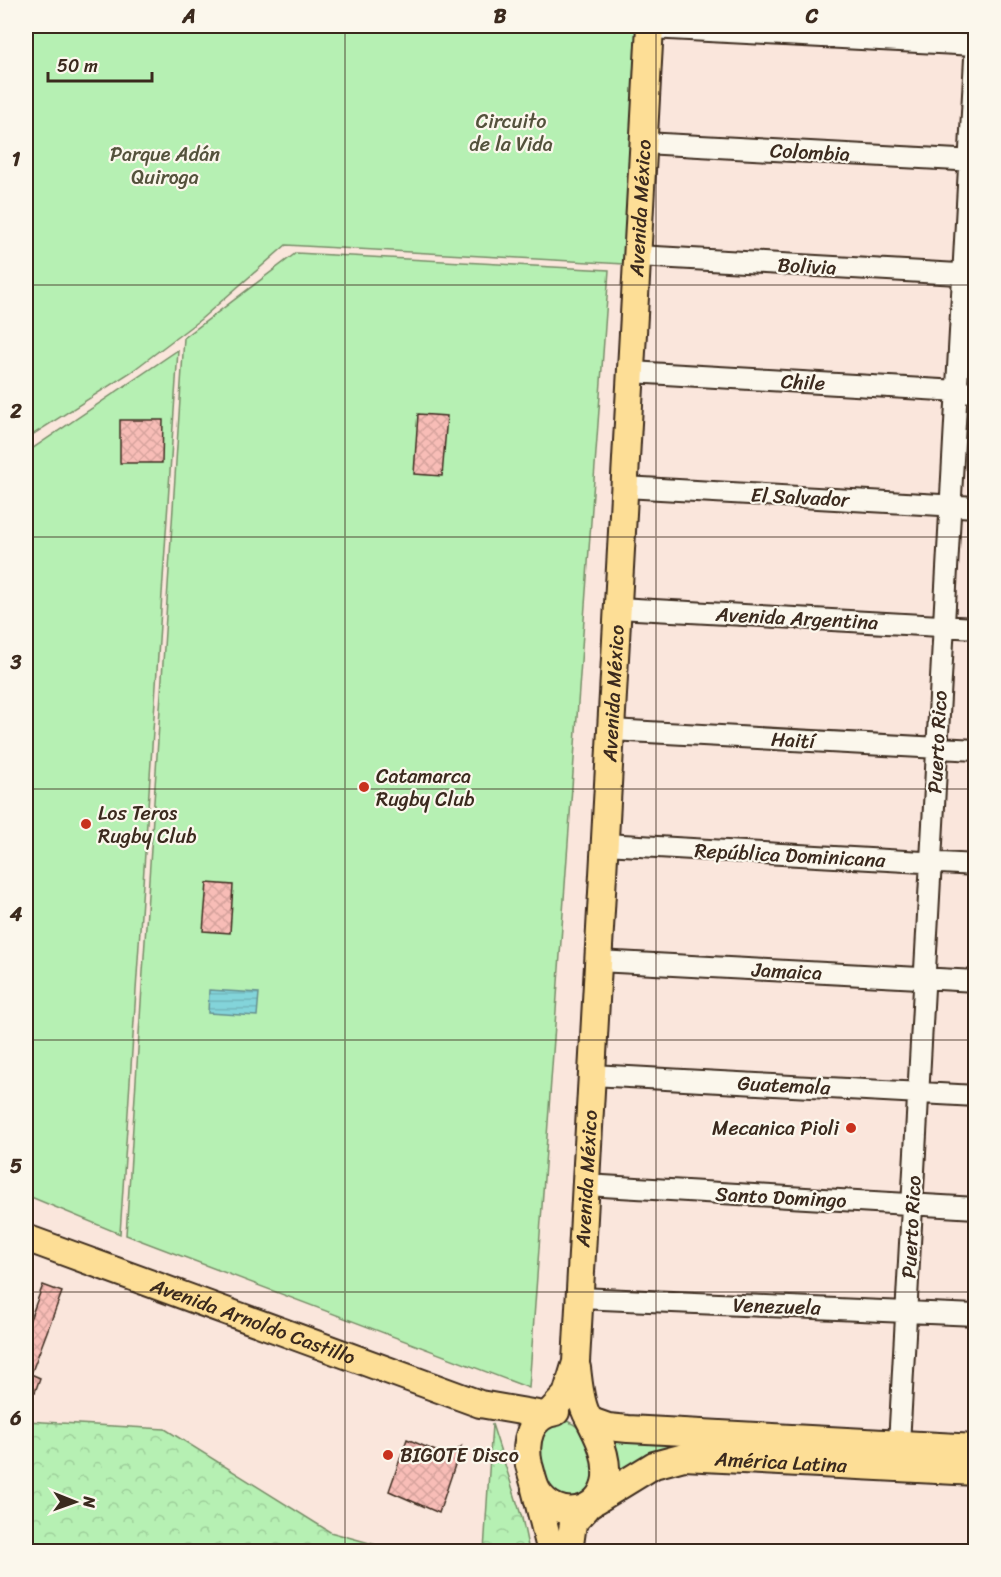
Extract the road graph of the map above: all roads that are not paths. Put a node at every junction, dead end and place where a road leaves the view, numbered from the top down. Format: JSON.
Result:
{"nodes":[{"id":1,"x":650,"y":27,"type":"edge"},
{"id":2,"x":975,"y":40,"type":"edge"},
{"id":3,"x":975,"y":45,"type":"edge"},
{"id":4,"x":644,"y":143,"type":"junction"},
{"id":5,"x":972,"y":161,"type":"edge"},
{"id":6,"x":638,"y":256,"type":"junction"},
{"id":7,"x":969,"y":275,"type":"edge"},
{"id":8,"x":631,"y":372,"type":"junction"},
{"id":9,"x":966,"y":391,"type":"edge"},
{"id":10,"x":625,"y":487,"type":"junction"},
{"id":11,"x":950,"y":506,"type":"junction"},
{"id":12,"x":975,"y":507,"type":"edge"},
{"id":13,"x":618,"y":608,"type":"junction"},
{"id":14,"x":943,"y":626,"type":"junction"},
{"id":15,"x":975,"y":628,"type":"edge"},
{"id":16,"x":611,"y":730,"type":"junction"},
{"id":17,"x":937,"y":748,"type":"junction"},
{"id":18,"x":975,"y":750,"type":"edge"},
{"id":19,"x":605,"y":844,"type":"junction"},
{"id":20,"x":930,"y":862,"type":"junction"},
{"id":21,"x":975,"y":865,"type":"edge"},
{"id":22,"x":598,"y":961,"type":"junction"},
{"id":23,"x":924,"y":978,"type":"junction"},
{"id":24,"x":975,"y":981,"type":"edge"},
{"id":25,"x":592,"y":1075,"type":"junction"},
{"id":26,"x":918,"y":1093,"type":"junction"},
{"id":27,"x":975,"y":1096,"type":"edge"},
{"id":28,"x":585,"y":1185,"type":"junction"},
{"id":29,"x":912,"y":1204,"type":"junction"},
{"id":30,"x":975,"y":1208,"type":"edge"},
{"id":31,"x":26,"y":1238,"type":"edge"},
{"id":32,"x":579,"y":1298,"type":"junction"},
{"id":33,"x":906,"y":1312,"type":"junction"},
{"id":34,"x":975,"y":1315,"type":"edge"},
{"id":35,"x":576,"y":1362,"type":"junction"},
{"id":36,"x":480,"y":1404,"type":"junction"},
{"id":37,"x":546,"y":1414,"type":"junction"},
{"id":38,"x":589,"y":1420,"type":"junction"},
{"id":39,"x":899,"y":1444,"type":"junction"},
{"id":40,"x":975,"y":1448,"type":"edge"},
{"id":41,"x":531,"y":1472,"type":"junction"},
{"id":42,"x":975,"y":1472,"type":"edge"},
{"id":43,"x":591,"y":1504,"type":"junction"},
{"id":44,"x":551,"y":1551,"type":"edge"},
{"id":45,"x":569,"y":1551,"type":"edge"}],
"edges":[{"from":1,"to":3,"type":"street"},
{"from":1,"to":4,"type":"main road","name":"Avenida México"},
{"from":2,"to":3,"type":"street","name":"Puerto Rico"},
{"from":3,"to":5,"type":"street","name":"Puerto Rico"},
{"from":4,"to":5,"type":"street","name":"Colombia"},
{"from":4,"to":6,"type":"main road","name":"Avenida México"},
{"from":5,"to":7,"type":"street","name":"Puerto Rico"},
{"from":6,"to":7,"type":"street","name":"Bolivia"},
{"from":6,"to":8,"type":"main road","name":"Avenida México"},
{"from":7,"to":9,"type":"street","name":"Puerto Rico"},
{"from":8,"to":9,"type":"street","name":"Chile"},
{"from":8,"to":10,"type":"main road","name":"Avenida México"},
{"from":9,"to":11,"type":"street","name":"Puerto Rico"},
{"from":10,"to":11,"type":"street","name":"El Salvador"},
{"from":10,"to":13,"type":"main road","name":"Avenida México"},
{"from":11,"to":12,"type":"street","name":"El Salvador"},
{"from":11,"to":14,"type":"street","name":"Puerto Rico"},
{"from":13,"to":14,"type":"street","name":"Avenida Argentina"},
{"from":13,"to":16,"type":"main road","name":"Avenida México"},
{"from":14,"to":15,"type":"street","name":"Avenida Argentina"},
{"from":14,"to":17,"type":"street","name":"Puerto Rico"},
{"from":16,"to":17,"type":"street","name":"Haití"},
{"from":16,"to":19,"type":"main road","name":"Avenida México"},
{"from":17,"to":18,"type":"street","name":"Haití"},
{"from":17,"to":20,"type":"street","name":"Puerto Rico"},
{"from":19,"to":20,"type":"street","name":"República Dominicana"},
{"from":19,"to":22,"type":"main road","name":"Avenida México"},
{"from":20,"to":21,"type":"street","name":"República Dominicana"},
{"from":20,"to":23,"type":"street","name":"Puerto Rico"},
{"from":22,"to":23,"type":"street","name":"Jamaica"},
{"from":22,"to":25,"type":"main road","name":"Avenida México"},
{"from":23,"to":24,"type":"street","name":"Jamaica"},
{"from":23,"to":26,"type":"street","name":"Puerto Rico"},
{"from":25,"to":26,"type":"street","name":"Guatemala"},
{"from":25,"to":28,"type":"main road","name":"Avenida México"},
{"from":26,"to":27,"type":"street","name":"Guatemala"},
{"from":26,"to":29,"type":"street","name":"Puerto Rico"},
{"from":28,"to":29,"type":"street","name":"Santo Domingo"},
{"from":28,"to":32,"type":"main road","name":"Avenida México"},
{"from":29,"to":30,"type":"street","name":"Santo Domingo"},
{"from":29,"to":33,"type":"street","name":"Puerto Rico"},
{"from":31,"to":36,"type":"main road","name":"Avenida Arnoldo Castillo"},
{"from":32,"to":33,"type":"street","name":"Venezuela"},
{"from":32,"to":35,"type":"main road","name":"Avenida México"},
{"from":33,"to":34,"type":"street","name":"Venezuela"},
{"from":33,"to":39,"type":"street","name":"Puerto Rico"},
{"from":35,"to":37,"type":"main road","name":"Avenida México"},
{"from":35,"to":38,"type":"main road","name":"Avenida México"},
{"from":36,"to":37,"type":"main road","name":"Avenida Arnoldo Castillo"},
{"from":36,"to":41,"type":"main road","name":"Avenida Arnoldo Castillo"},
{"from":37,"to":38,"type":"main road"},
{"from":37,"to":41,"type":"main road"},
{"from":38,"to":39,"type":"main road","name":"América Latina"},
{"from":38,"to":43,"type":"main road"},
{"from":39,"to":40,"type":"main road","name":"América Latina"},
{"from":41,"to":43,"type":"main road"},
{"from":41,"to":44,"type":"main road"},
{"from":42,"to":43,"type":"main road","name":"América Latina"},
{"from":43,"to":45,"type":"main road"}]}
